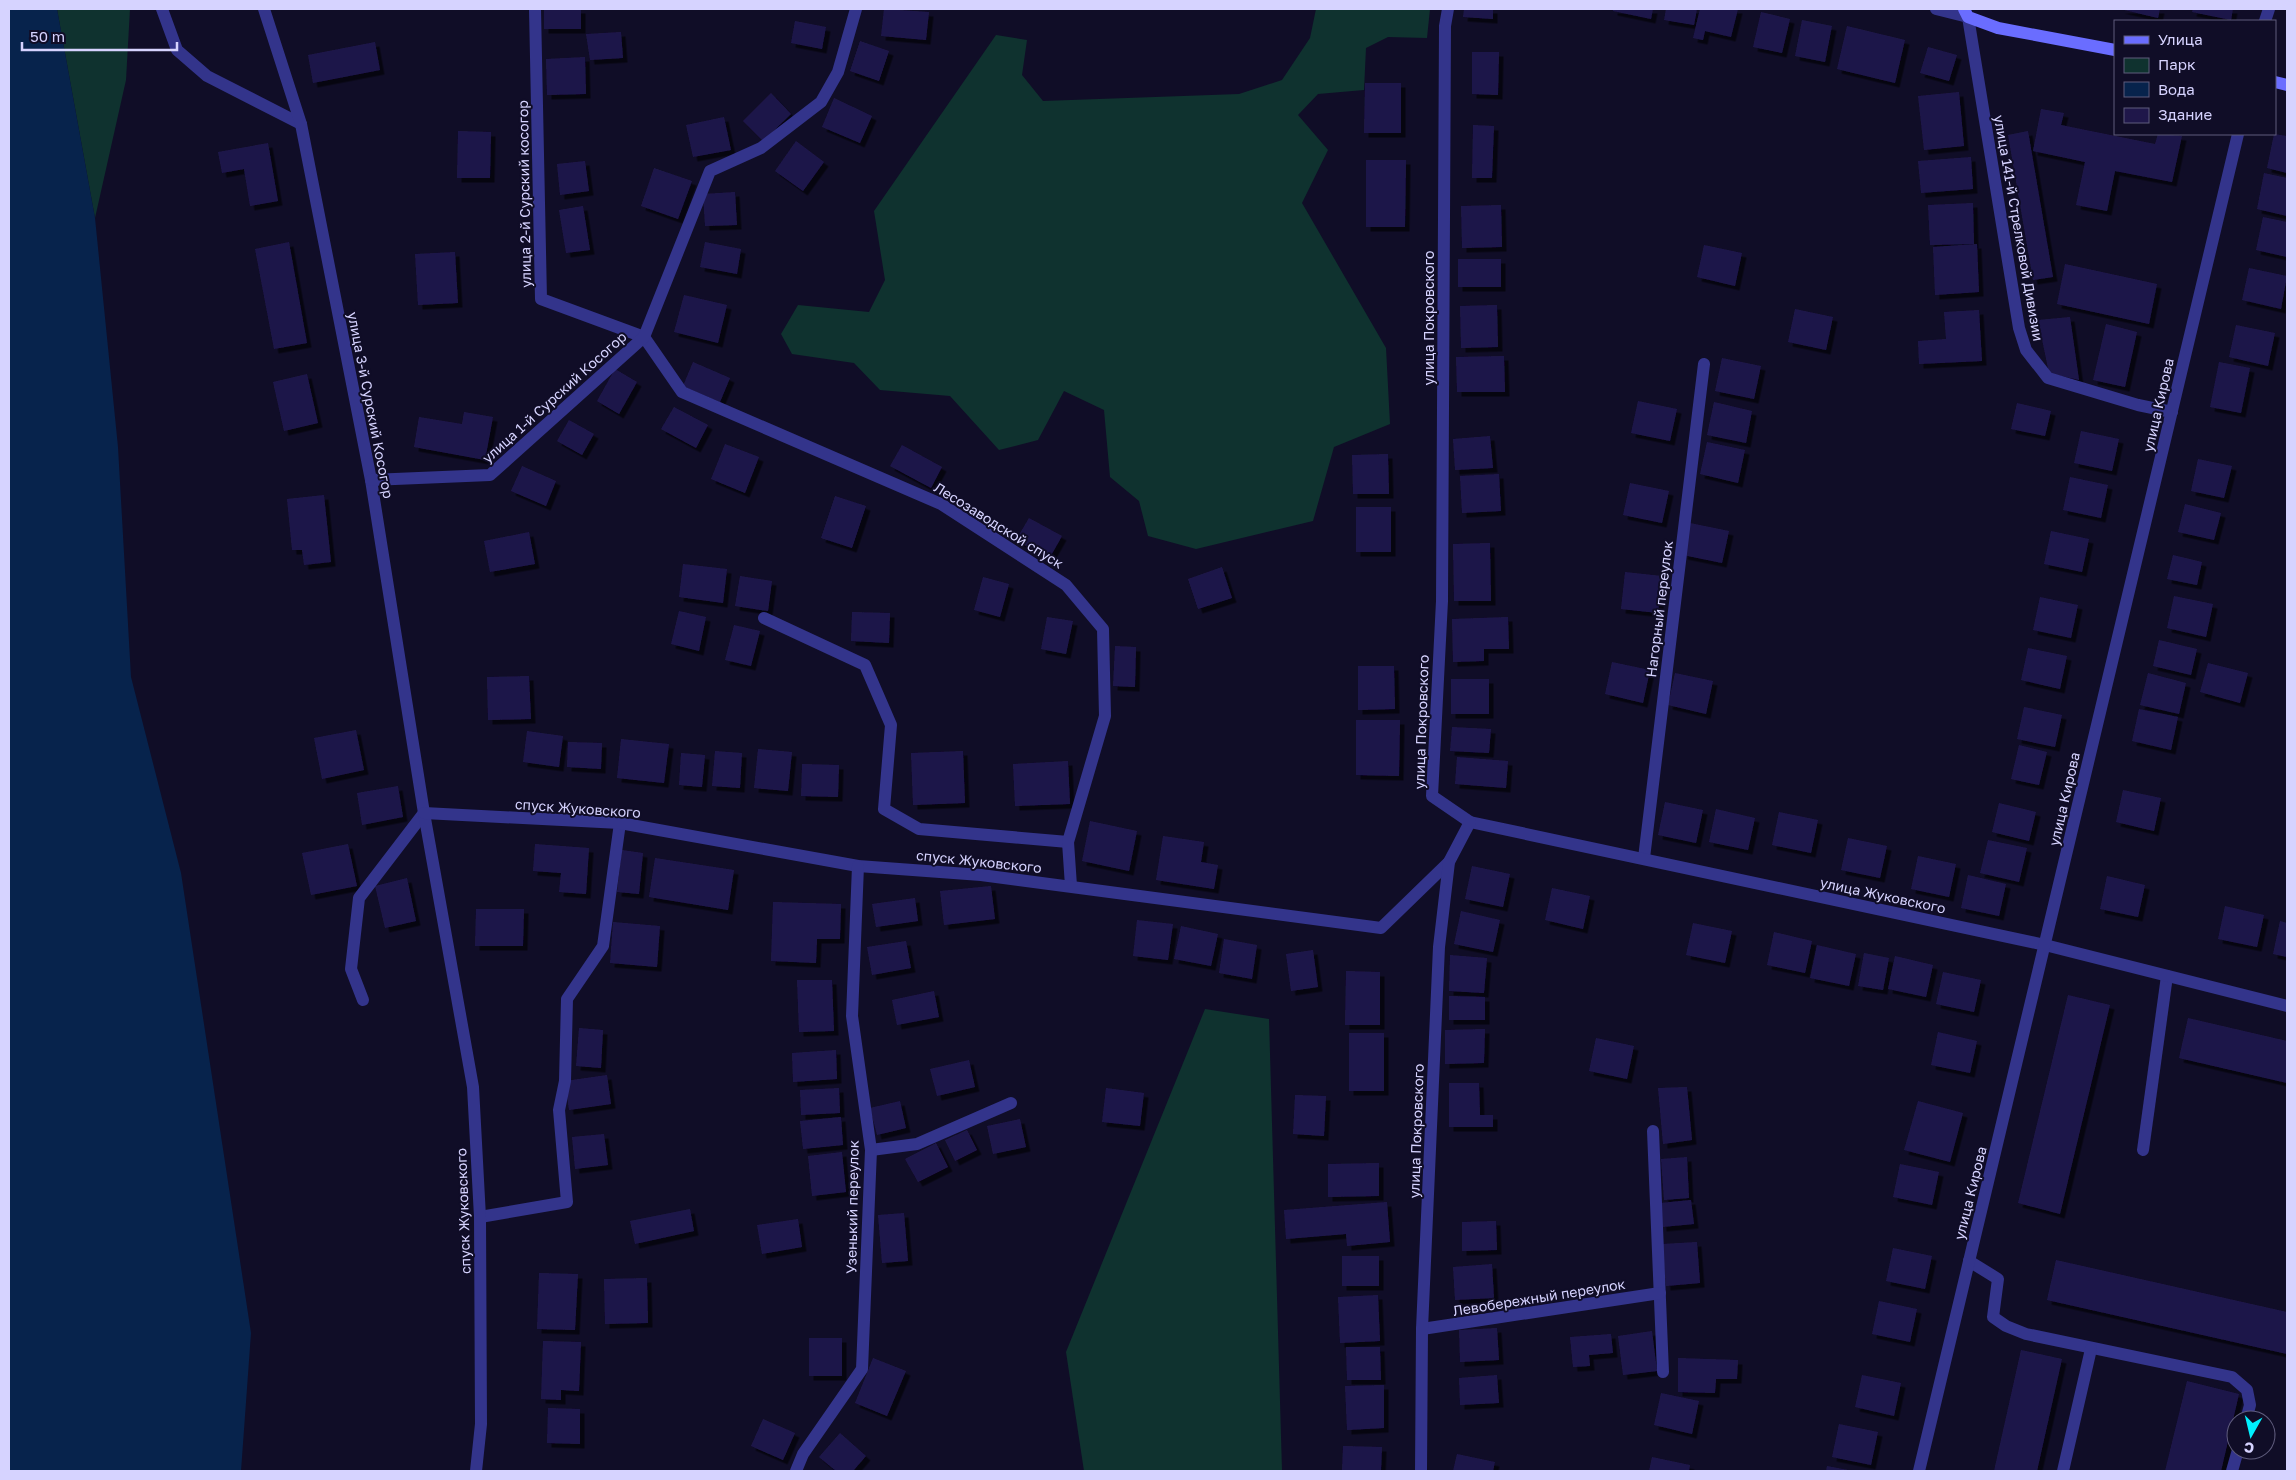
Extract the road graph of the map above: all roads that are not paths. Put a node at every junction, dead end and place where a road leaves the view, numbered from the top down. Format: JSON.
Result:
{"nodes":[{"id":1,"x":162,"y":9,"type":"edge"},
{"id":2,"x":264,"y":9,"type":"edge"},
{"id":3,"x":535,"y":9,"type":"edge"},
{"id":4,"x":856,"y":9,"type":"edge"},
{"id":5,"x":1448,"y":9,"type":"edge"},
{"id":6,"x":1936,"y":9,"type":"edge"},
{"id":7,"x":1966,"y":13,"type":"edge"},
{"id":8,"x":2114,"y":50,"type":"edge"},
{"id":9,"x":301,"y":124,"type":"junction"},
{"id":10,"x":2238,"y":135,"type":"edge"},
{"id":11,"x":644,"y":337,"type":"junction"},
{"id":12,"x":1704,"y":364,"type":"dead end"},
{"id":13,"x":2172,"y":412,"type":"junction"},
{"id":14,"x":372,"y":480,"type":"junction"},
{"id":15,"x":764,"y":618,"type":"dead end"},
{"id":16,"x":424,"y":813,"type":"junction"},
{"id":17,"x":1470,"y":822,"type":"junction"},
{"id":18,"x":620,"y":823,"type":"junction"},
{"id":19,"x":1068,"y":842,"type":"junction"},
{"id":20,"x":1644,"y":858,"type":"junction"},
{"id":21,"x":1449,"y":862,"type":"junction"},
{"id":22,"x":858,"y":866,"type":"junction"},
{"id":23,"x":1071,"y":886,"type":"junction"},
{"id":24,"x":2045,"y":945,"type":"junction"},
{"id":25,"x":2167,"y":976,"type":"junction"},
{"id":26,"x":363,"y":1000,"type":"dead end"},
{"id":27,"x":2287,"y":1006,"type":"edge"},
{"id":28,"x":1011,"y":1103,"type":"dead end"},
{"id":29,"x":1653,"y":1131,"type":"dead end"},
{"id":30,"x":871,"y":1150,"type":"junction"},
{"id":31,"x":2143,"y":1150,"type":"dead end"},
{"id":32,"x":480,"y":1217,"type":"junction"},
{"id":33,"x":1969,"y":1261,"type":"junction"},
{"id":34,"x":1660,"y":1294,"type":"junction"},
{"id":35,"x":1422,"y":1329,"type":"junction"},
{"id":36,"x":2092,"y":1348,"type":"junction"},
{"id":37,"x":1663,"y":1372,"type":"dead end"},
{"id":38,"x":2249,"y":1410,"type":"edge"},
{"id":39,"x":476,"y":1471,"type":"edge"},
{"id":40,"x":796,"y":1471,"type":"edge"},
{"id":41,"x":1421,"y":1471,"type":"edge"},
{"id":42,"x":1919,"y":1471,"type":"edge"},
{"id":43,"x":2063,"y":1471,"type":"edge"}],
"edges":[{"from":1,"to":9,"type":"street"},
{"from":2,"to":9,"type":"street","name":"улица 3-й Сурский Косогор"},
{"from":3,"to":11,"type":"street","name":"улица 2-й Сурский косогор"},
{"from":4,"to":11,"type":"street","name":"улица 1-й Сурский Косогор"},
{"from":5,"to":17,"type":"street","name":"улица Покровского"},
{"from":6,"to":7,"type":"street"},
{"from":7,"to":8,"type":"main road"},
{"from":7,"to":13,"type":"street","name":"улица 141-й Стрелковой Дивизии"},
{"from":9,"to":14,"type":"street","name":"улица 3-й Сурский Косогор"},
{"from":10,"to":13,"type":"street","name":"улица Кирова"},
{"from":11,"to":14,"type":"street","name":"улица 1-й Сурский Косогор"},
{"from":11,"to":19,"type":"street","name":"Лесозаводской спуск"},
{"from":12,"to":20,"type":"street","name":"Нагорный переулок"},
{"from":13,"to":24,"type":"street","name":"улица Кирова"},
{"from":14,"to":16,"type":"street","name":"улица 3-й Сурский Косогор"},
{"from":15,"to":19,"type":"street"},
{"from":16,"to":18,"type":"street","name":"спуск Жуковского"},
{"from":16,"to":26,"type":"street"},
{"from":16,"to":32,"type":"street","name":"спуск Жуковского"},
{"from":17,"to":20,"type":"street","name":"улица Жуковского"},
{"from":17,"to":21,"type":"street","name":"улица Покровского"},
{"from":18,"to":22,"type":"street","name":"спуск Жуковского"},
{"from":18,"to":32,"type":"street"},
{"from":19,"to":23,"type":"street","name":"Лесозаводской спуск"},
{"from":20,"to":24,"type":"street","name":"улица Жуковского"},
{"from":21,"to":23,"type":"street","name":"спуск Жуковского"},
{"from":21,"to":35,"type":"street","name":"улица Покровского"},
{"from":22,"to":23,"type":"street","name":"спуск Жуковского"},
{"from":22,"to":30,"type":"street","name":"Узенький переулок"},
{"from":24,"to":25,"type":"street","name":"улица Жуковского"},
{"from":24,"to":33,"type":"street","name":"улица Кирова"},
{"from":25,"to":27,"type":"street","name":"улица Жуковского"},
{"from":25,"to":31,"type":"street"},
{"from":28,"to":30,"type":"street"},
{"from":29,"to":34,"type":"street"},
{"from":30,"to":40,"type":"street","name":"Узенький переулок"},
{"from":32,"to":39,"type":"street","name":"спуск Жуковского"},
{"from":33,"to":36,"type":"street"},
{"from":33,"to":42,"type":"street","name":"улица Кирова"},
{"from":34,"to":35,"type":"street","name":"Левобережный переулок"},
{"from":34,"to":37,"type":"street"},
{"from":35,"to":41,"type":"street","name":"улица Покровского"},
{"from":36,"to":38,"type":"street"},
{"from":36,"to":43,"type":"street"}]}
